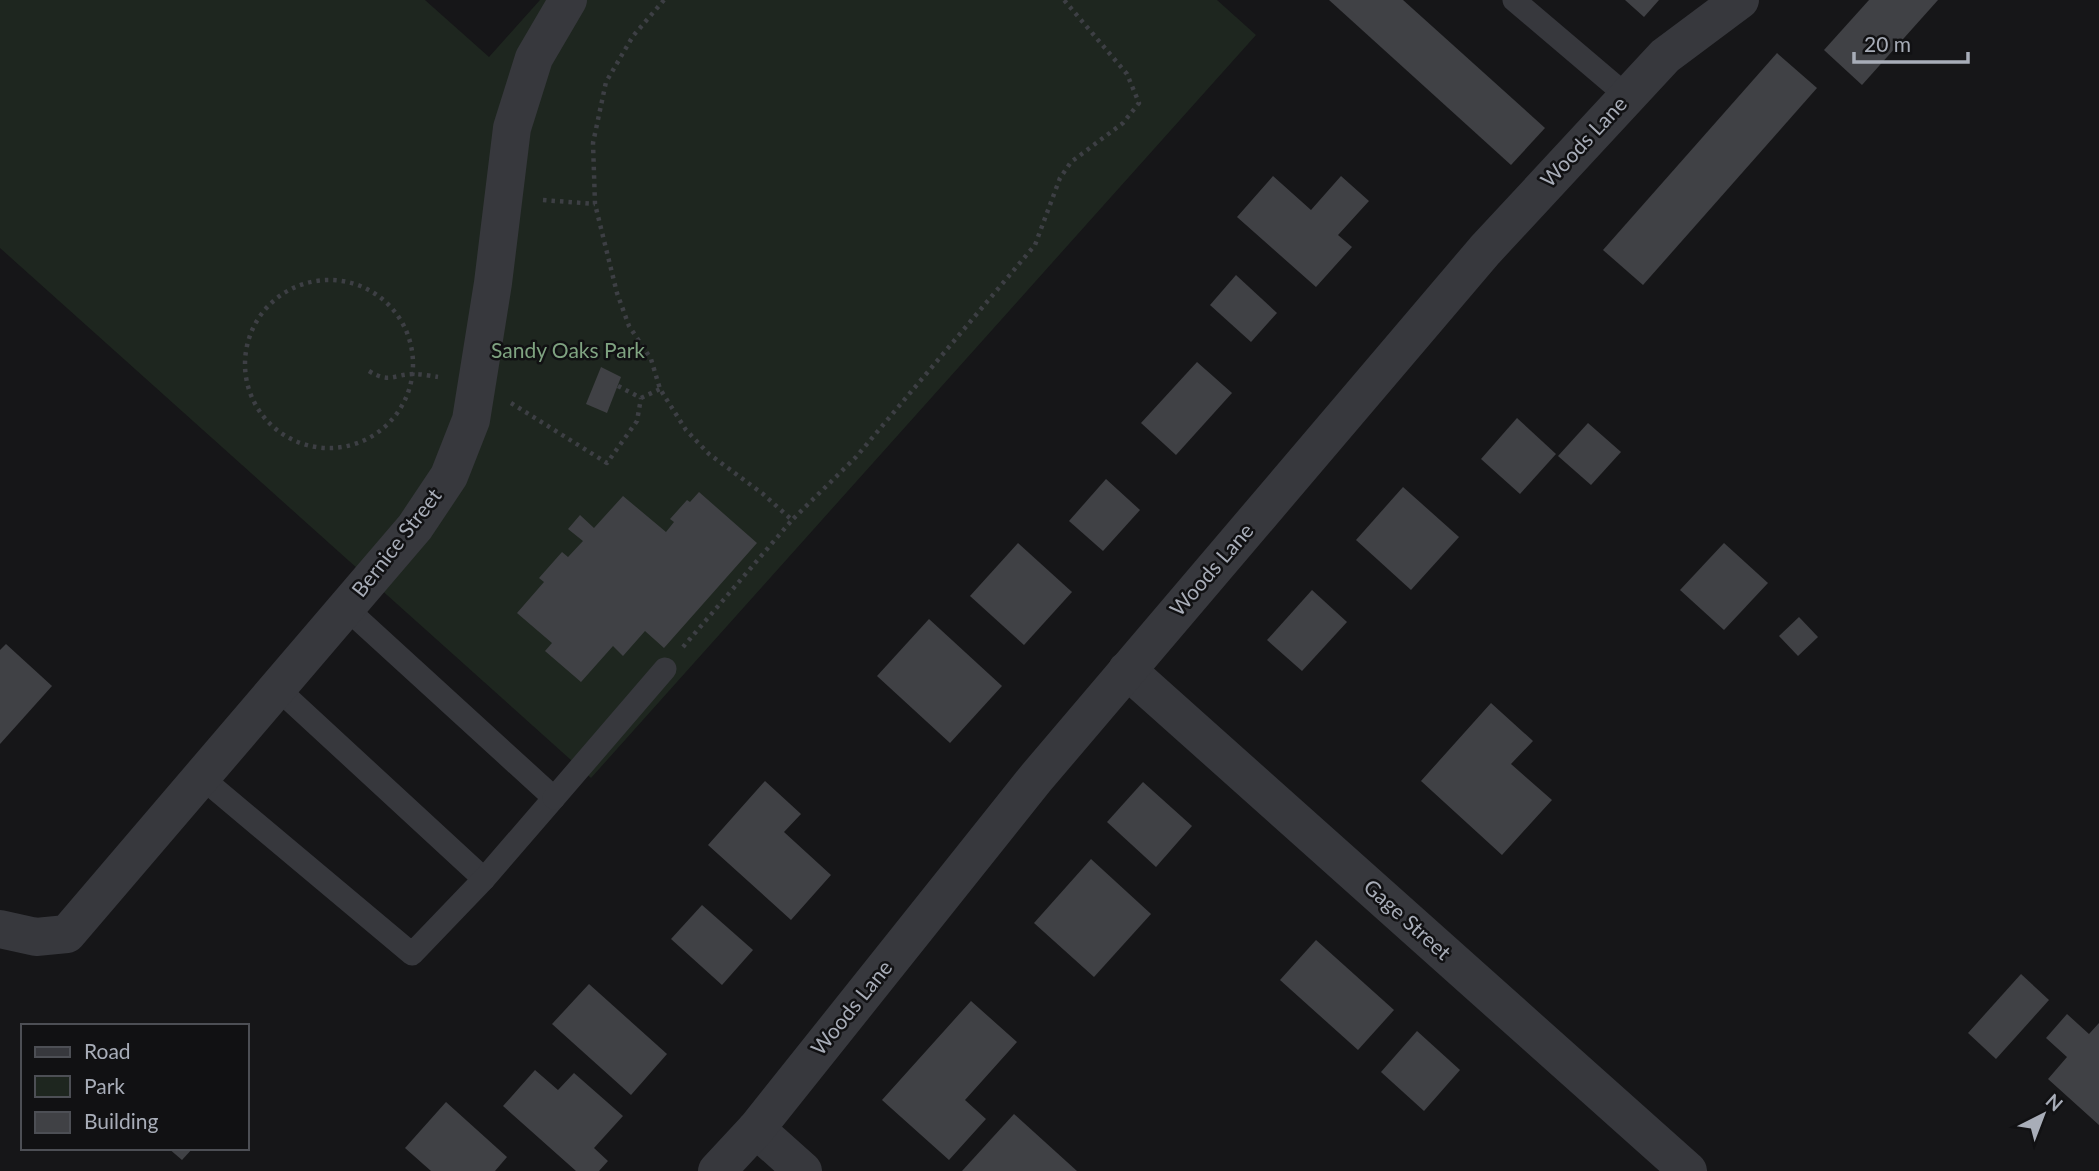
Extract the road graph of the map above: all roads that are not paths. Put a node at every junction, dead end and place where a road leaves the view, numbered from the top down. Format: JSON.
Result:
{"nodes":[{"id":1,"x":568,"y":0,"type":"edge"},
{"id":2,"x":1514,"y":0,"type":"edge"},
{"id":3,"x":1740,"y":0,"type":"edge"},
{"id":4,"x":1627,"y":96,"type":"junction"},
{"id":5,"x":346,"y":608,"type":"junction"},
{"id":6,"x":664,"y":669,"type":"road end"},
{"id":7,"x":1127,"y":670,"type":"junction"},
{"id":8,"x":277,"y":688,"type":"junction"},
{"id":9,"x":201,"y":777,"type":"junction"},
{"id":10,"x":554,"y":798,"type":"junction"},
{"id":11,"x":484,"y":879,"type":"junction"},
{"id":12,"x":0,"y":929,"type":"edge"},
{"id":13,"x":756,"y":1129,"type":"junction"},
{"id":14,"x":717,"y":1171,"type":"edge"},
{"id":15,"x":803,"y":1171,"type":"edge"},
{"id":16,"x":1688,"y":1171,"type":"edge"}],
"edges":[{"from":1,"to":5,"type":"street","name":"Bernice Street"},
{"from":2,"to":4,"type":"lane"},
{"from":3,"to":4,"type":"street","name":"Woods Lane"},
{"from":4,"to":7,"type":"street","name":"Woods Lane"},
{"from":5,"to":8,"type":"street","name":"Bernice Street"},
{"from":5,"to":10,"type":"lane"},
{"from":6,"to":10,"type":"lane"},
{"from":7,"to":13,"type":"street","name":"Woods Lane"},
{"from":7,"to":16,"type":"street","name":"Gage Street"},
{"from":8,"to":9,"type":"street","name":"Bernice Street"},
{"from":8,"to":11,"type":"lane"},
{"from":9,"to":11,"type":"lane"},
{"from":9,"to":12,"type":"street","name":"Bernice Street"},
{"from":10,"to":11,"type":"lane"},
{"from":13,"to":14,"type":"street","name":"Woods Lane"},
{"from":13,"to":15,"type":"street"}]}
